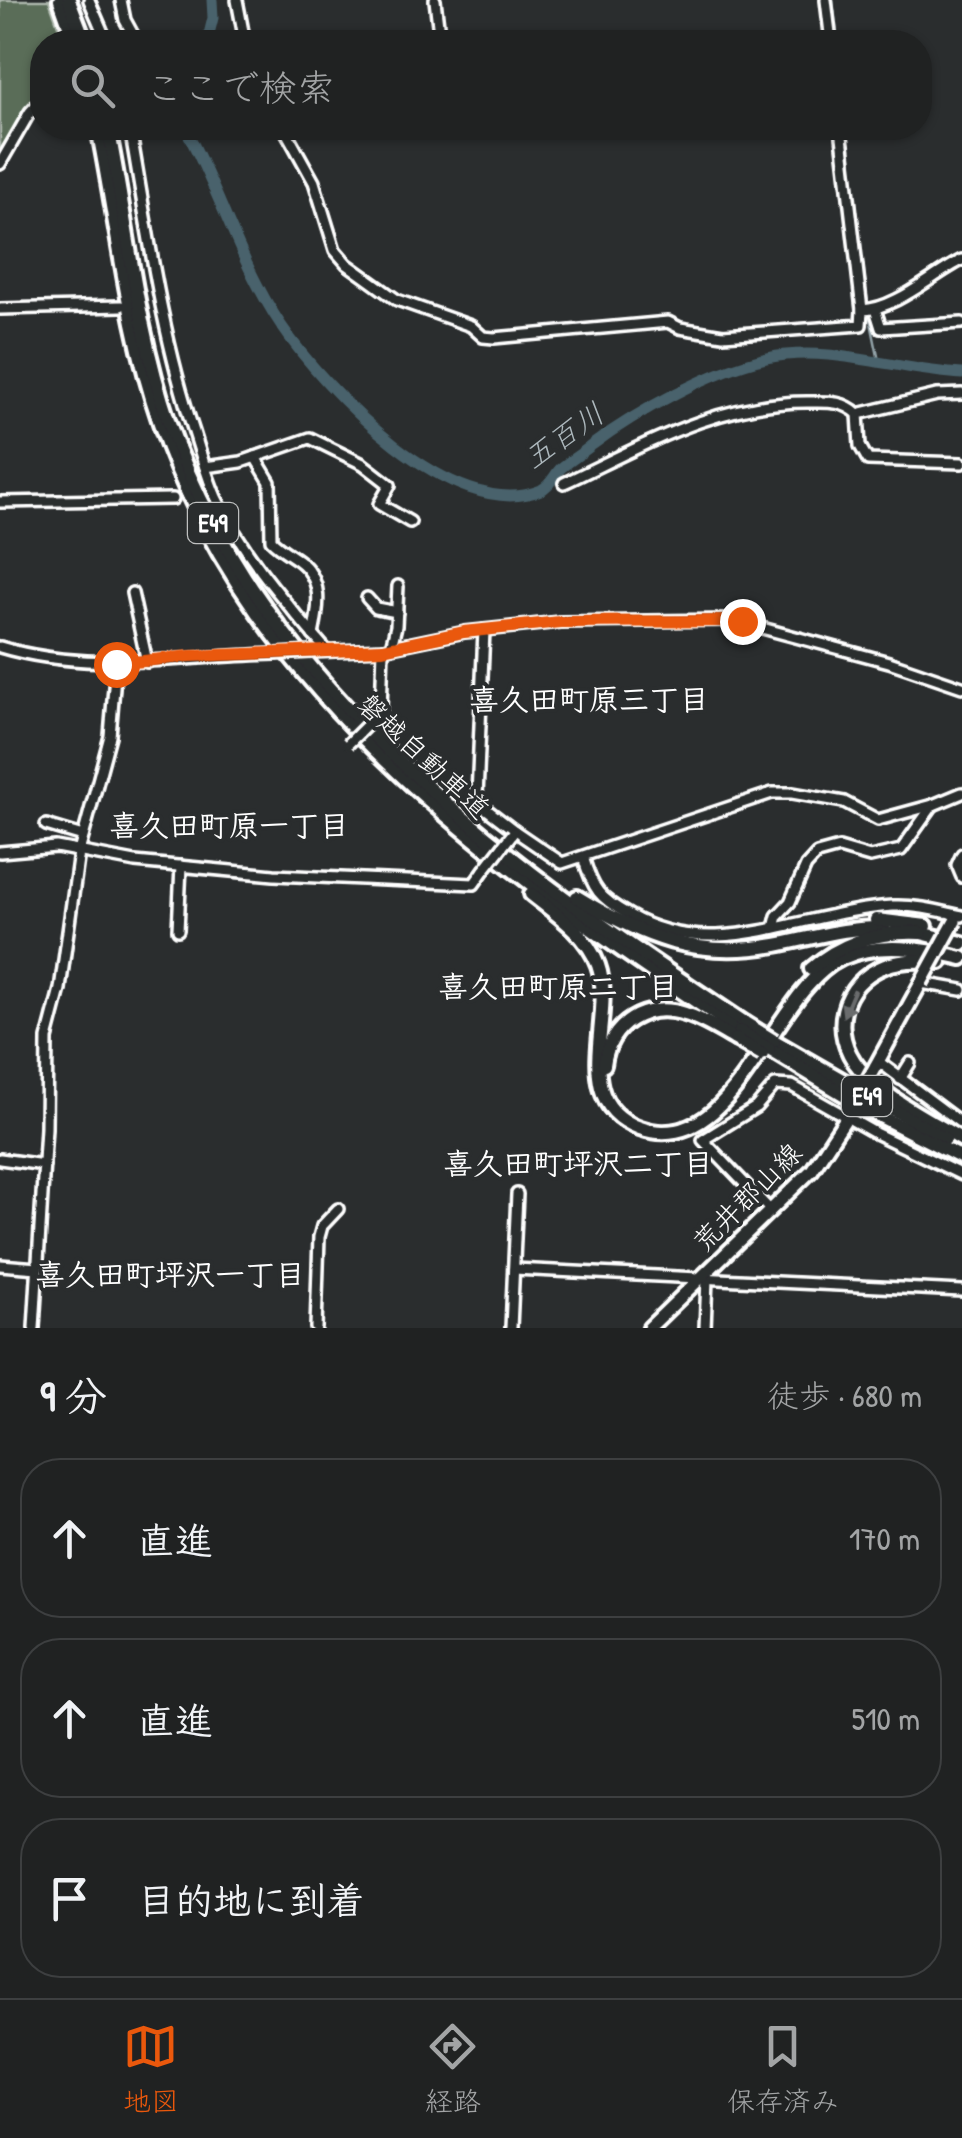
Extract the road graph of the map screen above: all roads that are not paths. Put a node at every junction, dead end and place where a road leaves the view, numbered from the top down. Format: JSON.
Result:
{"nodes":[{"id":1,"x":60,"y":0,"type":"edge"},
{"id":2,"x":70,"y":0,"type":"edge"},
{"id":3,"x":89,"y":0,"type":"edge"},
{"id":4,"x":121,"y":0,"type":"edge"},
{"id":5,"x":238,"y":0,"type":"edge"},
{"id":6,"x":435,"y":0,"type":"edge"},
{"id":7,"x":826,"y":0,"type":"edge"},
{"id":8,"x":71,"y":30,"type":"edge"},
{"id":9,"x":80,"y":30,"type":"edge"},
{"id":10,"x":102,"y":30,"type":"edge"},
{"id":11,"x":130,"y":30,"type":"edge"},
{"id":12,"x":243,"y":30,"type":"edge"},
{"id":13,"x":439,"y":30,"type":"edge"},
{"id":14,"x":830,"y":30,"type":"edge"},
{"id":15,"x":30,"y":112,"type":"edge"},
{"id":16,"x":100,"y":140,"type":"edge"},
{"id":17,"x":110,"y":140,"type":"edge"},
{"id":18,"x":132,"y":140,"type":"edge"},
{"id":19,"x":291,"y":140,"type":"edge"},
{"id":20,"x":842,"y":140,"type":"edge"},
{"id":21,"x":0,"y":164,"type":"edge"},
{"id":22,"x":962,"y":260,"type":"edge"},
{"id":23,"x":121,"y":306,"type":"dead end"},
{"id":24,"x":0,"y":309,"type":"edge"},
{"id":25,"x":868,"y":310,"type":"junction"},
{"id":26,"x":962,"y":323,"type":"edge"},
{"id":27,"x":962,"y":394,"type":"edge"},
{"id":28,"x":858,"y":414,"type":"junction"},
{"id":29,"x":255,"y":458,"type":"junction"},
{"id":30,"x":962,"y":463,"type":"edge"},
{"id":31,"x":205,"y":467,"type":"junction"},
{"id":32,"x":564,"y":483,"type":"dead end"},
{"id":33,"x":173,"y":499,"type":"dead end"},
{"id":34,"x":0,"y":502,"type":"edge"},
{"id":35,"x":410,"y":522,"type":"dead end"},
{"id":36,"x":398,"y":586,"type":"dead end"},
{"id":37,"x":132,"y":593,"type":"dead end"},
{"id":38,"x":366,"y":598,"type":"dead end"},
{"id":39,"x":397,"y":612,"type":"junction"},
{"id":40,"x":484,"y":630,"type":"junction"},
{"id":41,"x":313,"y":635,"type":"junction"},
{"id":42,"x":0,"y":646,"type":"edge"},
{"id":43,"x":387,"y":648,"type":"junction"},
{"id":44,"x":327,"y":651,"type":"junction"},
{"id":45,"x":147,"y":662,"type":"junction"},
{"id":46,"x":116,"y":664,"type":"junction"},
{"id":47,"x":962,"y":687,"type":"edge"},
{"id":48,"x":346,"y":745,"type":"dead end"},
{"id":49,"x":962,"y":793,"type":"edge"},
{"id":50,"x":435,"y":803,"type":"junction"},
{"id":51,"x":933,"y":805,"type":"junction"},
{"id":52,"x":46,"y":825,"type":"dead end"},
{"id":53,"x":481,"y":830,"type":"junction"},
{"id":54,"x":514,"y":832,"type":"junction"},
{"id":55,"x":83,"y":836,"type":"junction"},
{"id":56,"x":0,"y":852,"type":"edge"},
{"id":57,"x":79,"y":852,"type":"junction"},
{"id":58,"x":962,"y":854,"type":"edge"},
{"id":59,"x":583,"y":858,"type":"junction"},
{"id":60,"x":181,"y":866,"type":"junction"},
{"id":61,"x":962,"y":877,"type":"edge"},
{"id":62,"x":959,"y":915,"type":"edge"},
{"id":63,"x":774,"y":928,"type":"junction"},
{"id":64,"x":178,"y":930,"type":"dead end"},
{"id":65,"x":922,"y":933,"type":"junction"},
{"id":66,"x":962,"y":935,"type":"edge"},
{"id":67,"x":962,"y":943,"type":"edge"},
{"id":68,"x":752,"y":948,"type":"junction"},
{"id":69,"x":962,"y":963,"type":"edge"},
{"id":70,"x":922,"y":983,"type":"junction"},
{"id":71,"x":962,"y":990,"type":"edge"},
{"id":72,"x":740,"y":1031,"type":"junction"},
{"id":73,"x":769,"y":1048,"type":"junction"},
{"id":74,"x":910,"y":1063,"type":"dead end"},
{"id":75,"x":877,"y":1064,"type":"junction"},
{"id":76,"x":900,"y":1079,"type":"junction"},
{"id":77,"x":848,"y":1115,"type":"junction"},
{"id":78,"x":962,"y":1124,"type":"edge"},
{"id":79,"x":962,"y":1144,"type":"edge"},
{"id":80,"x":962,"y":1158,"type":"edge"},
{"id":81,"x":0,"y":1159,"type":"edge"},
{"id":82,"x":44,"y":1165,"type":"junction"},
{"id":83,"x":962,"y":1175,"type":"edge"},
{"id":84,"x":518,"y":1194,"type":"dead end"},
{"id":85,"x":338,"y":1209,"type":"dead end"},
{"id":86,"x":771,"y":1211,"type":"junction"},
{"id":87,"x":0,"y":1266,"type":"edge"},
{"id":88,"x":38,"y":1268,"type":"junction"},
{"id":89,"x":514,"y":1269,"type":"junction"},
{"id":90,"x":704,"y":1279,"type":"junction"},
{"id":91,"x":962,"y":1290,"type":"edge"},
{"id":92,"x":34,"y":1328,"type":"edge"},
{"id":93,"x":316,"y":1328,"type":"edge"},
{"id":94,"x":510,"y":1328,"type":"edge"},
{"id":95,"x":649,"y":1328,"type":"edge"},
{"id":96,"x":704,"y":1328,"type":"edge"}],
"edges":[{"from":1,"to":8,"type":"highway"},
{"from":2,"to":9,"type":"highway"},
{"from":3,"to":10,"type":"street"},
{"from":4,"to":11,"type":"street"},
{"from":5,"to":12,"type":"street"},
{"from":6,"to":13,"type":"street"},
{"from":7,"to":14,"type":"street"},
{"from":15,"to":21,"type":"street"},
{"from":16,"to":50,"type":"highway","name":"磐越自動車道","number":"E49"},
{"from":17,"to":53,"type":"highway","name":"磐越自動車道","number":"E49"},
{"from":18,"to":31,"type":"street"},
{"from":19,"to":25,"type":"street"},
{"from":20,"to":25,"type":"street"},
{"from":22,"to":25,"type":"street"},
{"from":23,"to":24,"type":"street"},
{"from":25,"to":26,"type":"street"},
{"from":27,"to":28,"type":"street"},
{"from":28,"to":30,"type":"street"},
{"from":28,"to":32,"type":"street"},
{"from":29,"to":31,"type":"street"},
{"from":29,"to":35,"type":"street"},
{"from":29,"to":41,"type":"street"},
{"from":31,"to":41,"type":"street"},
{"from":33,"to":34,"type":"street"},
{"from":36,"to":39,"type":"street"},
{"from":37,"to":45,"type":"street"},
{"from":38,"to":39,"type":"street"},
{"from":39,"to":43,"type":"street"},
{"from":40,"to":43,"type":"street"},
{"from":40,"to":47,"type":"street"},
{"from":40,"to":54,"type":"street"},
{"from":41,"to":44,"type":"street"},
{"from":42,"to":46,"type":"street"},
{"from":43,"to":44,"type":"street"},
{"from":43,"to":48,"type":"street","bridge":true},
{"from":44,"to":45,"type":"street","bridge":true},
{"from":45,"to":46,"type":"street"},
{"from":46,"to":55,"type":"street"},
{"from":49,"to":51,"type":"street"},
{"from":50,"to":69,"type":"highway"},
{"from":50,"to":72,"type":"highway","name":"磐越自動車道","number":"E49"},
{"from":51,"to":59,"type":"street"},
{"from":51,"to":63,"type":"street"},
{"from":52,"to":55,"type":"street"},
{"from":53,"to":68,"type":"highway"},
{"from":53,"to":72,"type":"highway","name":"磐越自動車道","number":"E49"},
{"from":54,"to":59,"type":"street"},
{"from":54,"to":60,"type":"street","bridge":true},
{"from":55,"to":57,"type":"street"},
{"from":56,"to":57,"type":"street"},
{"from":57,"to":60,"type":"street"},
{"from":57,"to":82,"type":"street"},
{"from":58,"to":61,"type":"street"},
{"from":59,"to":63,"type":"street"},
{"from":60,"to":64,"type":"street"},
{"from":62,"to":63,"type":"street"},
{"from":62,"to":70,"type":"main road","name":"荒井郡山線","bridge":true},
{"from":65,"to":67,"type":"highway"},
{"from":65,"to":68,"type":"highway"},
{"from":65,"to":72,"type":"highway"},
{"from":66,"to":68,"type":"highway"},
{"from":69,"to":79,"type":"highway","one_way":true},
{"from":70,"to":71,"type":"street"},
{"from":70,"to":75,"type":"main road","name":"荒井郡山線"},
{"from":72,"to":73,"type":"highway","bridge":true},
{"from":73,"to":79,"type":"highway","number":"E49"},
{"from":73,"to":80,"type":"highway","number":"E49"},
{"from":74,"to":76,"type":"street"},
{"from":75,"to":76,"type":"street"},
{"from":75,"to":77,"type":"main road","name":"荒井郡山線","bridge":true},
{"from":76,"to":78,"type":"street"},
{"from":77,"to":83,"type":"street"},
{"from":77,"to":86,"type":"main road","name":"荒井郡山線"},
{"from":77,"to":86,"type":"street"},
{"from":81,"to":82,"type":"street"},
{"from":82,"to":88,"type":"street"},
{"from":84,"to":89,"type":"street"},
{"from":85,"to":93,"type":"street"},
{"from":86,"to":90,"type":"main road","name":"荒井郡山線"},
{"from":87,"to":88,"type":"street"},
{"from":88,"to":92,"type":"street"},
{"from":89,"to":90,"type":"street"},
{"from":89,"to":94,"type":"street"},
{"from":90,"to":91,"type":"street"},
{"from":90,"to":95,"type":"main road","name":"荒井郡山線"},
{"from":90,"to":96,"type":"street"}]}
